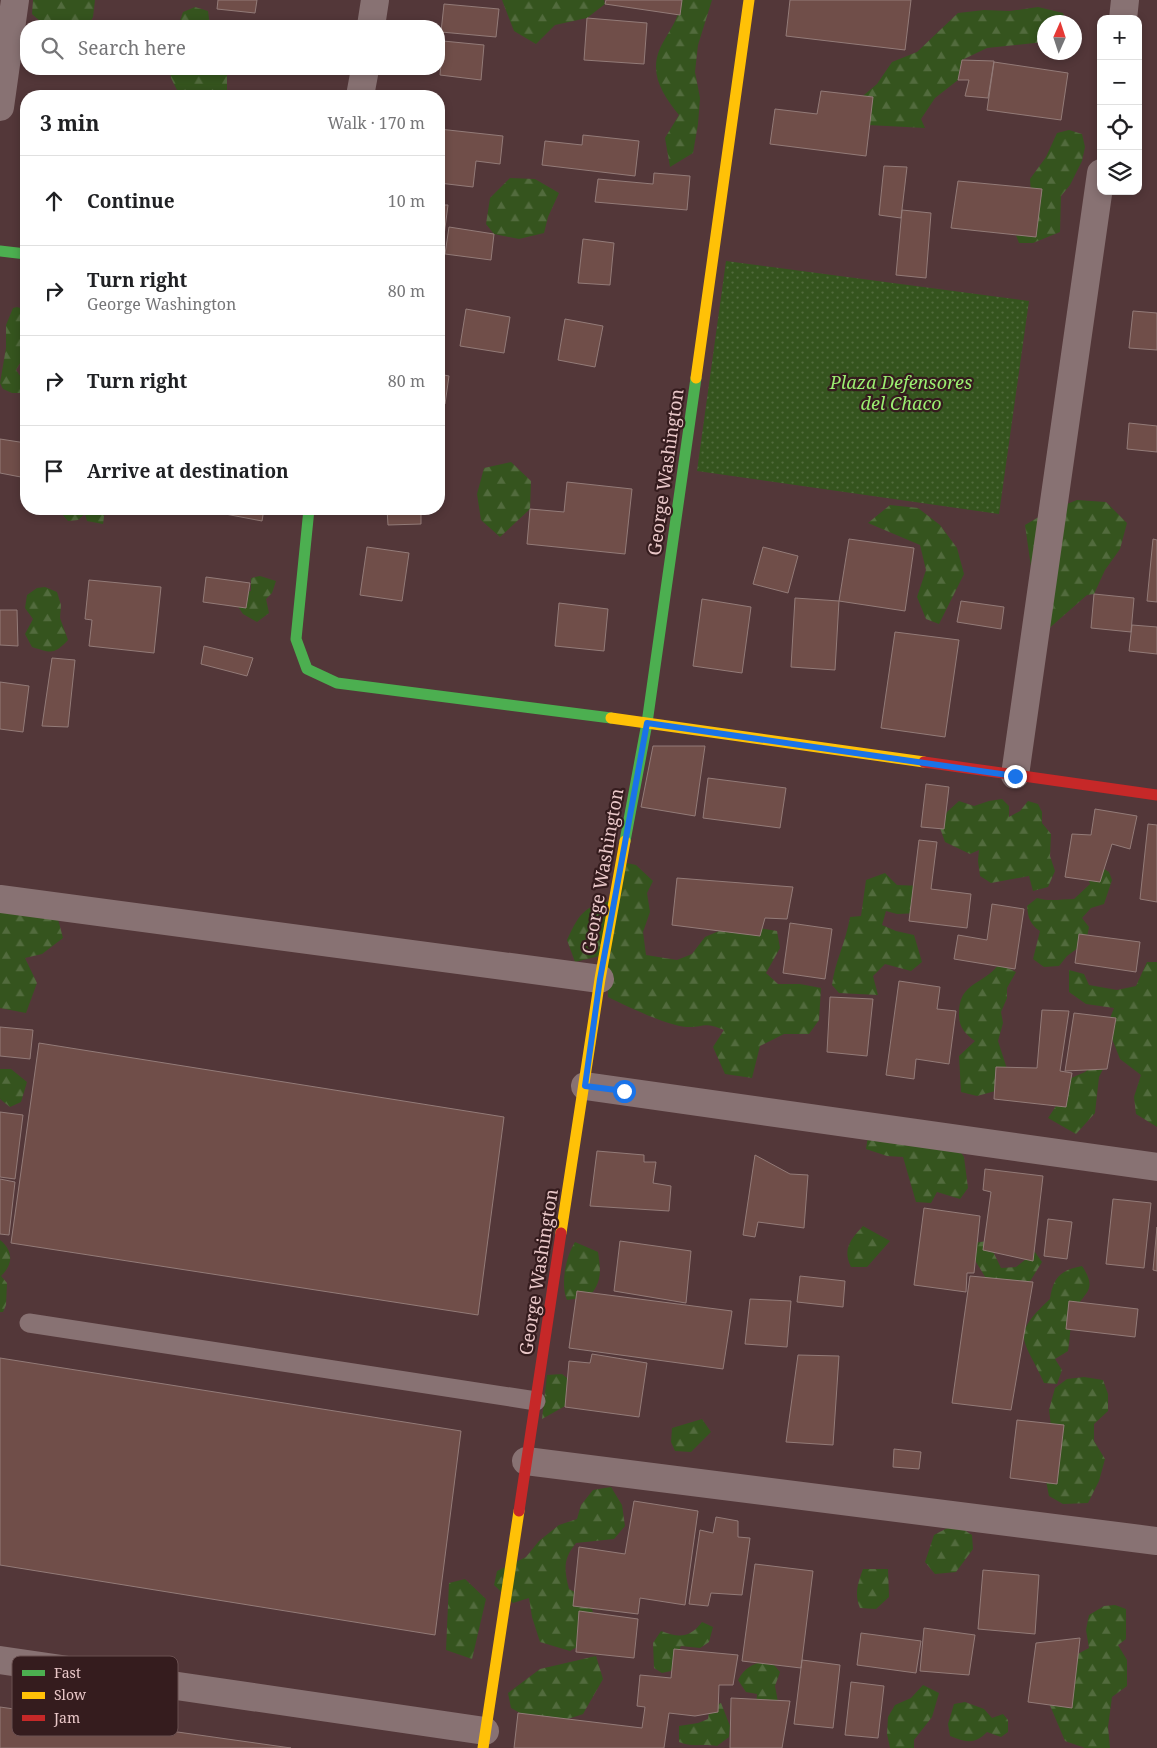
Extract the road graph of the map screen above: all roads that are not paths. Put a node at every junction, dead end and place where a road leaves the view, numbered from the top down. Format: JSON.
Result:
{"nodes":[{"id":1,"x":15,"y":0,"type":"edge"},
{"id":2,"x":375,"y":0,"type":"edge"},
{"id":3,"x":749,"y":0,"type":"edge"},
{"id":4,"x":1125,"y":0,"type":"edge"},
{"id":5,"x":1123,"y":15,"type":"edge"},
{"id":6,"x":372,"y":20,"type":"edge"},
{"id":7,"x":364,"y":75,"type":"edge"},
{"id":8,"x":361,"y":90,"type":"edge"},
{"id":9,"x":0,"y":107,"type":"edge"},
{"id":10,"x":1098,"y":195,"type":"edge"},
{"id":11,"x":0,"y":251,"type":"edge"},
{"id":12,"x":20,"y":253,"type":"edge"},
{"id":13,"x":308,"y":515,"type":"edge"},
{"id":14,"x":647,"y":723,"type":"junction"},
{"id":15,"x":1015,"y":776,"type":"junction"},
{"id":16,"x":1157,"y":795,"type":"edge"},
{"id":17,"x":0,"y":899,"type":"edge"},
{"id":18,"x":600,"y":979,"type":"junction"},
{"id":19,"x":585,"y":1086,"type":"junction"},
{"id":20,"x":1157,"y":1167,"type":"edge"},
{"id":21,"x":29,"y":1323,"type":"dead end"},
{"id":22,"x":536,"y":1401,"type":"junction"},
{"id":23,"x":526,"y":1461,"type":"junction"},
{"id":24,"x":1157,"y":1541,"type":"edge"},
{"id":25,"x":178,"y":1689,"type":"edge"},
{"id":26,"x":484,"y":1739,"type":"edge"}],
"edges":[{"from":1,"to":9,"type":"street"},
{"from":2,"to":6,"type":"street"},
{"from":3,"to":14,"type":"street","name":"George Washington"},
{"from":4,"to":5,"type":"street"},
{"from":7,"to":8,"type":"street"},
{"from":10,"to":15,"type":"street"},
{"from":11,"to":12,"type":"street"},
{"from":13,"to":14,"type":"street"},
{"from":14,"to":15,"type":"street"},
{"from":14,"to":18,"type":"street","name":"George Washington"},
{"from":15,"to":16,"type":"street"},
{"from":17,"to":18,"type":"street"},
{"from":18,"to":19,"type":"street","name":"George Washington"},
{"from":19,"to":20,"type":"street"},
{"from":19,"to":22,"type":"street","name":"George Washington"},
{"from":21,"to":22,"type":"lane"},
{"from":22,"to":23,"type":"street","name":"George Washington"},
{"from":23,"to":24,"type":"street"},
{"from":23,"to":26,"type":"street","name":"George Washington"},
{"from":25,"to":26,"type":"street"}]}
